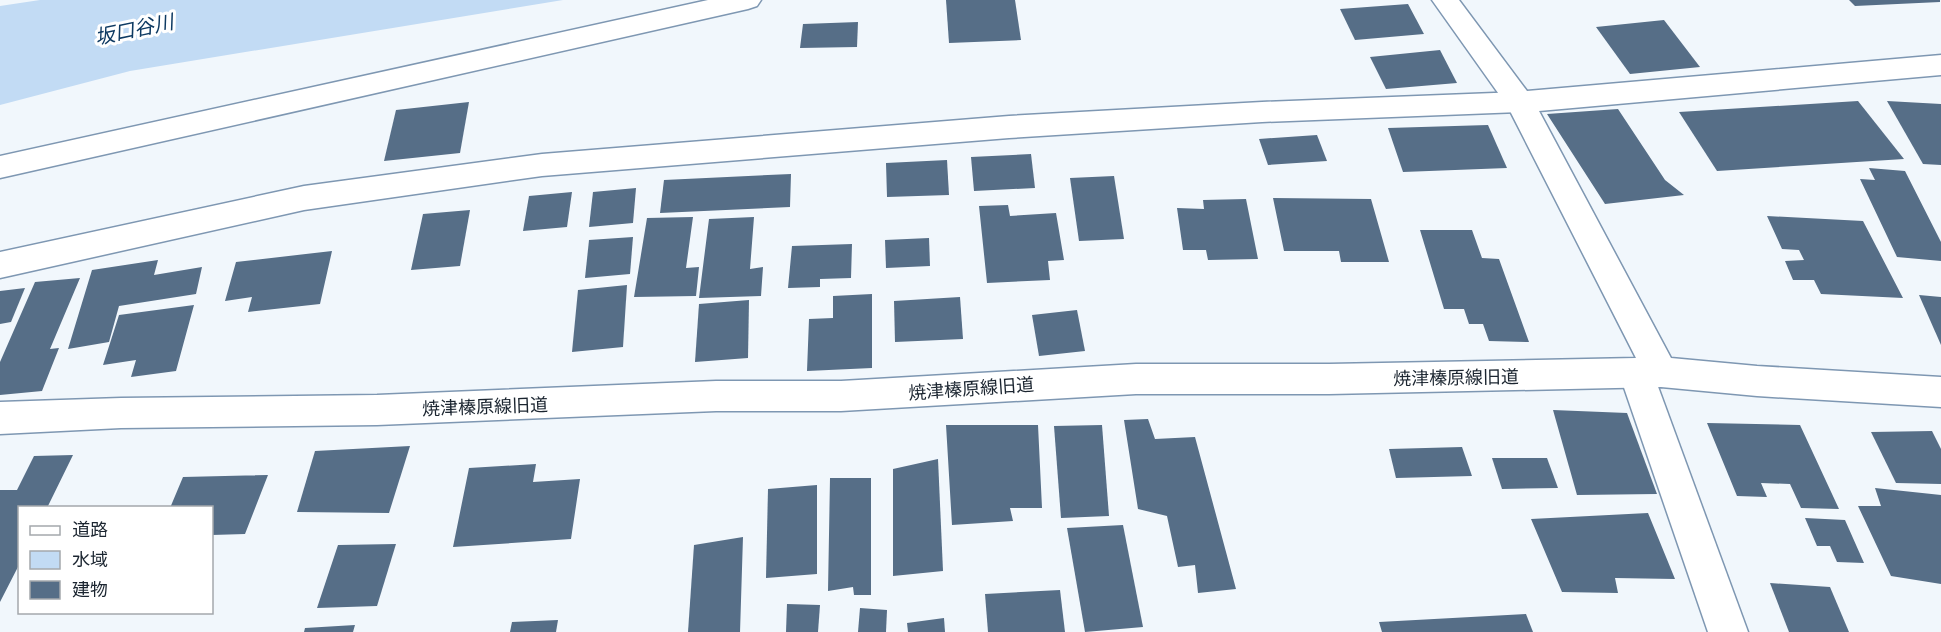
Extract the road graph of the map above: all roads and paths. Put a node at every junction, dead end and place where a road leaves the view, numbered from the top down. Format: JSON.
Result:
{"nodes":[{"id":1,"x":748,"y":0,"type":"edge"},
{"id":2,"x":1445,"y":0,"type":"edge"},
{"id":3,"x":1941,"y":65,"type":"edge"},
{"id":4,"x":1520,"y":102,"type":"junction"},
{"id":5,"x":0,"y":167,"type":"edge"},
{"id":6,"x":0,"y":265,"type":"edge"},
{"id":7,"x":1648,"y":373,"type":"junction"},
{"id":8,"x":1941,"y":392,"type":"edge"},
{"id":9,"x":0,"y":418,"type":"edge"},
{"id":10,"x":1728,"y":632,"type":"edge"}],
"edges":[{"from":1,"to":5,"type":"street"},
{"from":2,"to":4,"type":"street"},
{"from":3,"to":4,"type":"street"},
{"from":4,"to":6,"type":"street"},
{"from":4,"to":7,"type":"street"},
{"from":7,"to":8,"type":"street","name":"焼津榛原線旧道"},
{"from":7,"to":9,"type":"street","name":"焼津榛原線旧道"},
{"from":7,"to":10,"type":"street"}]}
